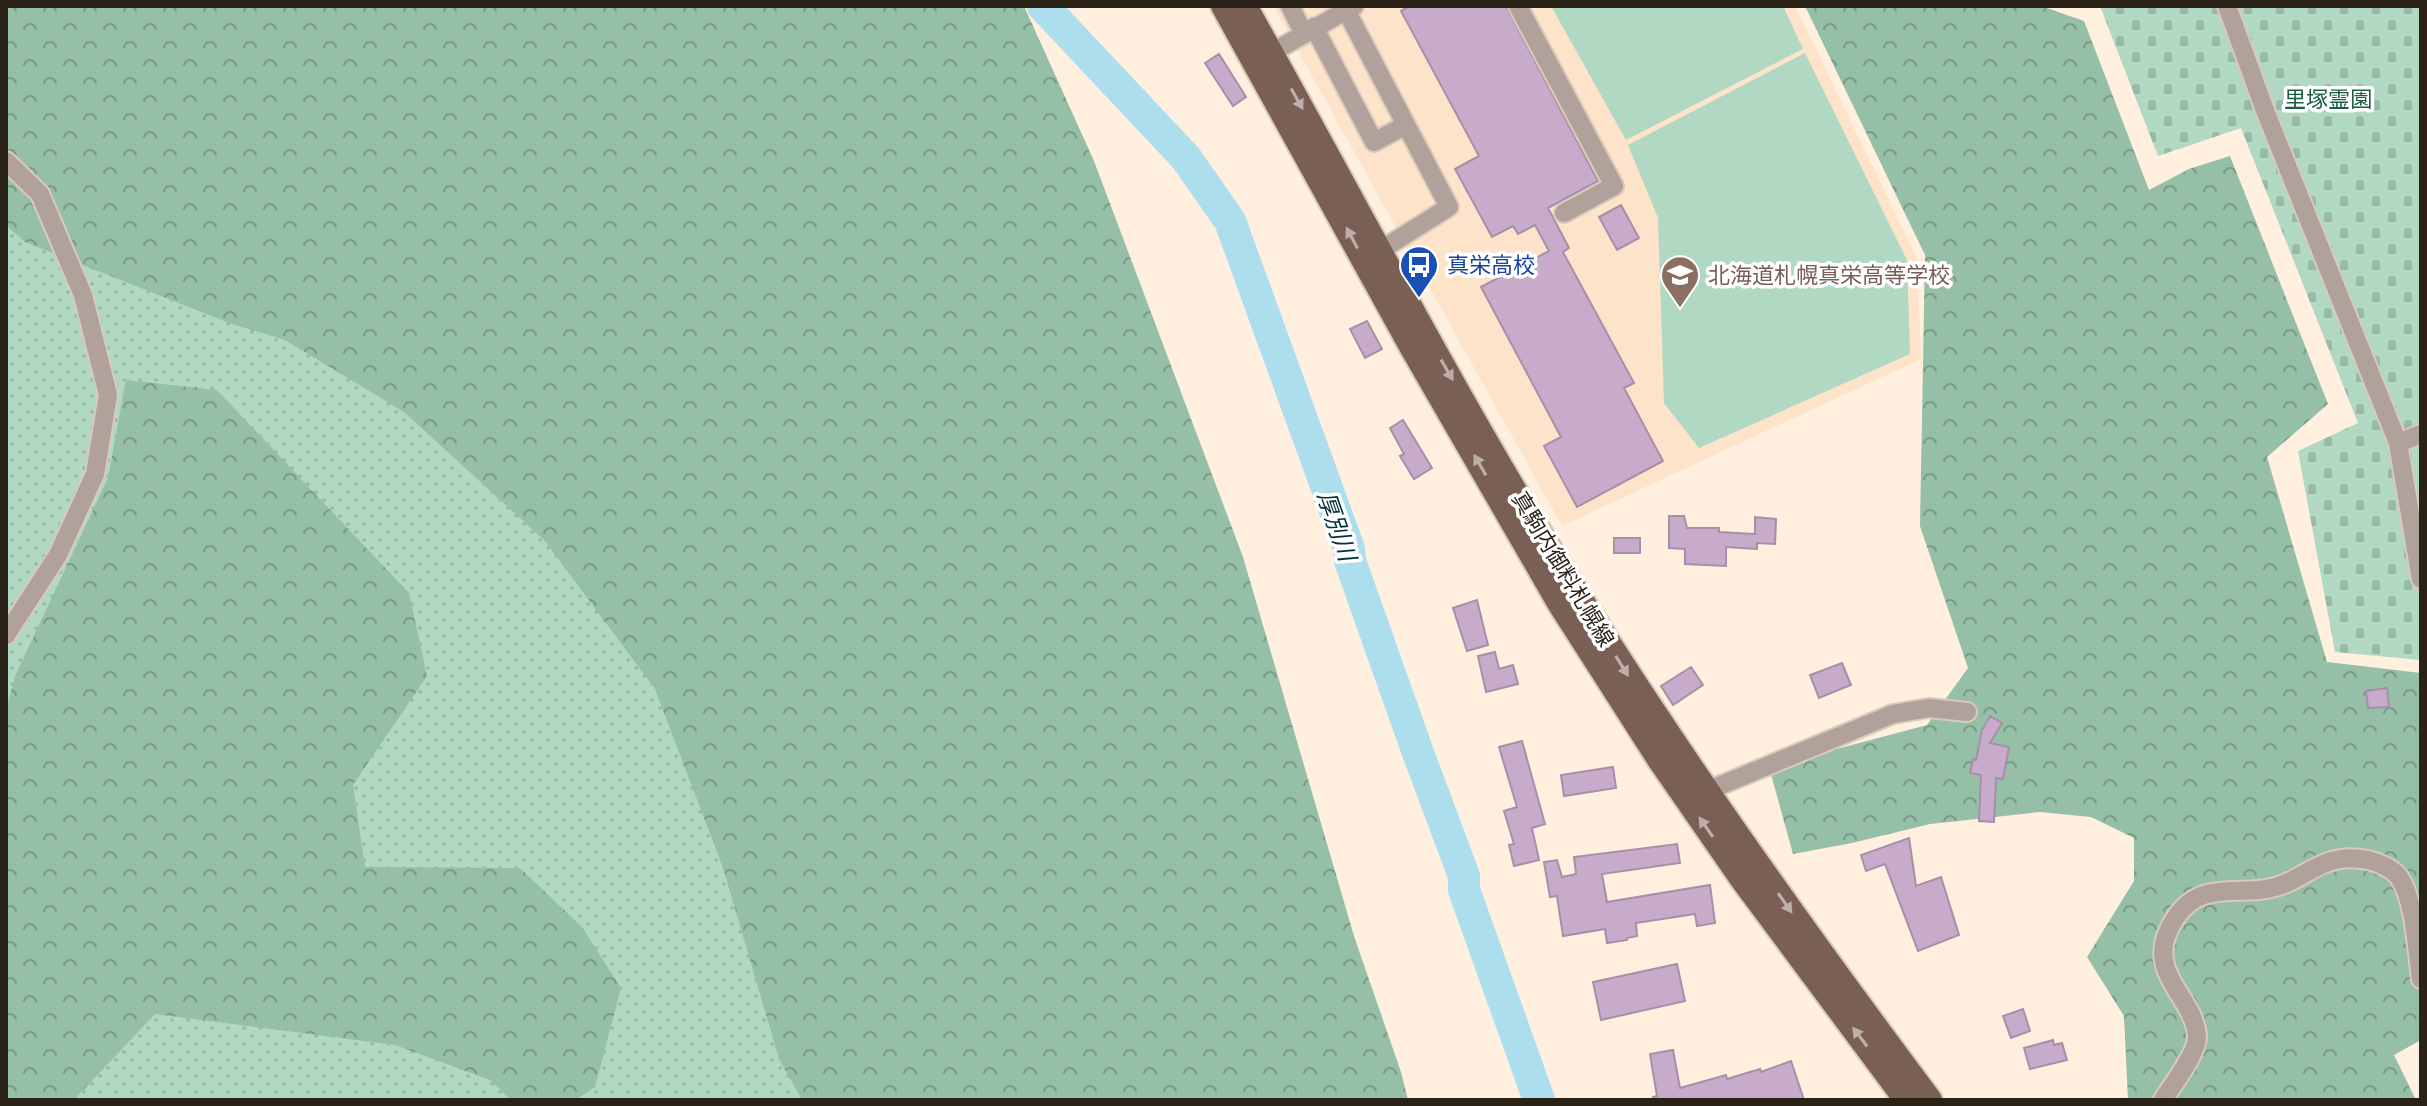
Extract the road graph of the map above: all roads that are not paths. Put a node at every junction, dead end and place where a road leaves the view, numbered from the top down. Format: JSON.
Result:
{"nodes":[{"id":1,"x":1223,"y":6,"type":"edge"},
{"id":2,"x":1245,"y":6,"type":"edge"},
{"id":3,"x":1290,"y":6,"type":"edge"},
{"id":4,"x":1518,"y":6,"type":"edge"},
{"id":5,"x":2227,"y":6,"type":"edge"},
{"id":6,"x":1350,"y":8,"type":"edge"},
{"id":7,"x":1309,"y":30,"type":"junction"},
{"id":8,"x":1271,"y":53,"type":"junction"},
{"id":9,"x":1406,"y":125,"type":"junction"},
{"id":10,"x":6,"y":161,"type":"edge"},
{"id":11,"x":1564,"y":213,"type":"dead end"},
{"id":12,"x":1381,"y":250,"type":"junction"},
{"id":13,"x":2421,"y":434,"type":"edge"},
{"id":14,"x":2398,"y":443,"type":"junction"},
{"id":15,"x":2421,"y":579,"type":"edge"},
{"id":16,"x":6,"y":635,"type":"edge"},
{"id":17,"x":1967,"y":712,"type":"dead end"},
{"id":18,"x":1696,"y":795,"type":"junction"},
{"id":19,"x":2421,"y":979,"type":"edge"},
{"id":20,"x":1906,"y":1100,"type":"edge"},
{"id":21,"x":1930,"y":1100,"type":"edge"},
{"id":22,"x":2163,"y":1100,"type":"edge"}],
"edges":[{"from":18,"to":1,"type":"main road","name":"真駒内御料札幌線","one_way":true},
{"from":2,"to":8,"type":"main road","name":"真駒内御料札幌線"},
{"from":3,"to":7,"type":"street"},
{"from":4,"to":11,"type":"street"},
{"from":5,"to":14,"type":"street"},
{"from":6,"to":7,"type":"street"},
{"from":6,"to":9,"type":"street"},
{"from":7,"to":8,"type":"street"},
{"from":7,"to":9,"type":"street"},
{"from":8,"to":12,"type":"main road","name":"真駒内御料札幌線","one_way":true},
{"from":9,"to":12,"type":"street"},
{"from":10,"to":16,"type":"street"},
{"from":12,"to":18,"type":"main road","name":"真駒内御料札幌線","one_way":true},
{"from":13,"to":14,"type":"street"},
{"from":14,"to":15,"type":"street"},
{"from":17,"to":18,"type":"street"},
{"from":20,"to":18,"type":"main road","name":"真駒内御料札幌線","one_way":true},
{"from":18,"to":21,"type":"main road","name":"真駒内御料札幌線","one_way":true},
{"from":19,"to":22,"type":"street"}]}
